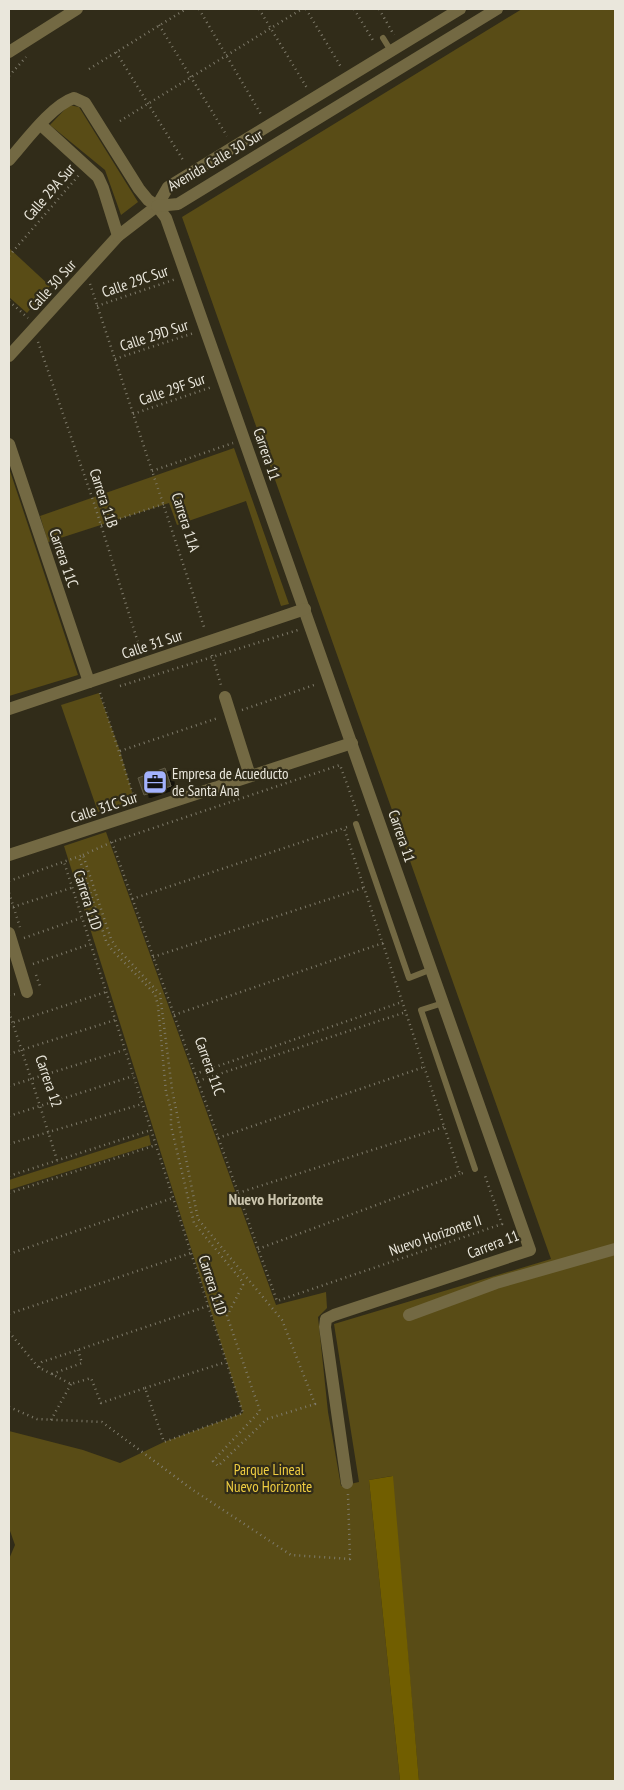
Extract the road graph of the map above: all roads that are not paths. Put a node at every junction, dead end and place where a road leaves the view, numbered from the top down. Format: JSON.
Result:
{"nodes":[{"id":1,"x":78,"y":9,"type":"edge"},
{"id":2,"x":460,"y":9,"type":"edge"},
{"id":3,"x":497,"y":9,"type":"edge"},
{"id":4,"x":383,"y":38,"type":"dead end"},
{"id":5,"x":391,"y":51,"type":"junction"},
{"id":6,"x":9,"y":52,"type":"edge"},
{"id":7,"x":40,"y":125,"type":"junction"},
{"id":8,"x":9,"y":160,"type":"edge"},
{"id":9,"x":157,"y":206,"type":"junction"},
{"id":10,"x":118,"y":236,"type":"junction"},
{"id":11,"x":9,"y":356,"type":"edge"},
{"id":12,"x":9,"y":444,"type":"edge"},
{"id":13,"x":305,"y":609,"type":"junction"},
{"id":14,"x":89,"y":682,"type":"junction"},
{"id":15,"x":225,"y":698,"type":"road end"},
{"id":16,"x":9,"y":709,"type":"edge"},
{"id":17,"x":352,"y":743,"type":"junction"},
{"id":18,"x":250,"y":776,"type":"junction"},
{"id":19,"x":356,"y":824,"type":"road end"},
{"id":20,"x":9,"y":856,"type":"edge"},
{"id":21,"x":9,"y":933,"type":"edge"},
{"id":22,"x":432,"y":969,"type":"junction"},
{"id":23,"x":27,"y":992,"type":"dead end"},
{"id":24,"x":444,"y":1003,"type":"junction"},
{"id":25,"x":475,"y":1169,"type":"road end"},
{"id":26,"x":615,"y":1249,"type":"edge"},
{"id":27,"x":409,"y":1315,"type":"dead end"},
{"id":28,"x":347,"y":1483,"type":"road end"}],
"edges":[{"from":1,"to":6,"type":"street"},
{"from":2,"to":5,"type":"street","name":"Avenida Calle 30 Sur"},
{"from":3,"to":9,"type":"street","name":"Avenida Calle 30 Sur"},
{"from":4,"to":5,"type":"lane"},
{"from":5,"to":9,"type":"street","name":"Avenida Calle 30 Sur"},
{"from":7,"to":8,"type":"street"},
{"from":7,"to":9,"type":"street","name":"Carrera 11"},
{"from":7,"to":10,"type":"street"},
{"from":9,"to":10,"type":"street","name":"Calle 30 Sur"},
{"from":9,"to":13,"type":"street","name":"Carrera 11"},
{"from":10,"to":11,"type":"street","name":"Calle 30 Sur"},
{"from":12,"to":14,"type":"street","name":"Carrera 11C"},
{"from":13,"to":14,"type":"street","name":"Calle 31 Sur"},
{"from":13,"to":17,"type":"street","name":"Carrera 11"},
{"from":14,"to":16,"type":"street","name":"Calle 31 Sur"},
{"from":15,"to":18,"type":"street"},
{"from":17,"to":18,"type":"street","name":"Calle 31C Sur"},
{"from":17,"to":22,"type":"street","name":"Carrera 11"},
{"from":18,"to":20,"type":"street","name":"Calle 31C Sur"},
{"from":19,"to":22,"type":"lane"},
{"from":21,"to":23,"type":"street"},
{"from":22,"to":24,"type":"street","name":"Carrera 11"},
{"from":24,"to":25,"type":"lane"},
{"from":24,"to":28,"type":"street","name":"Carrera 11"},
{"from":26,"to":27,"type":"street"}]}
